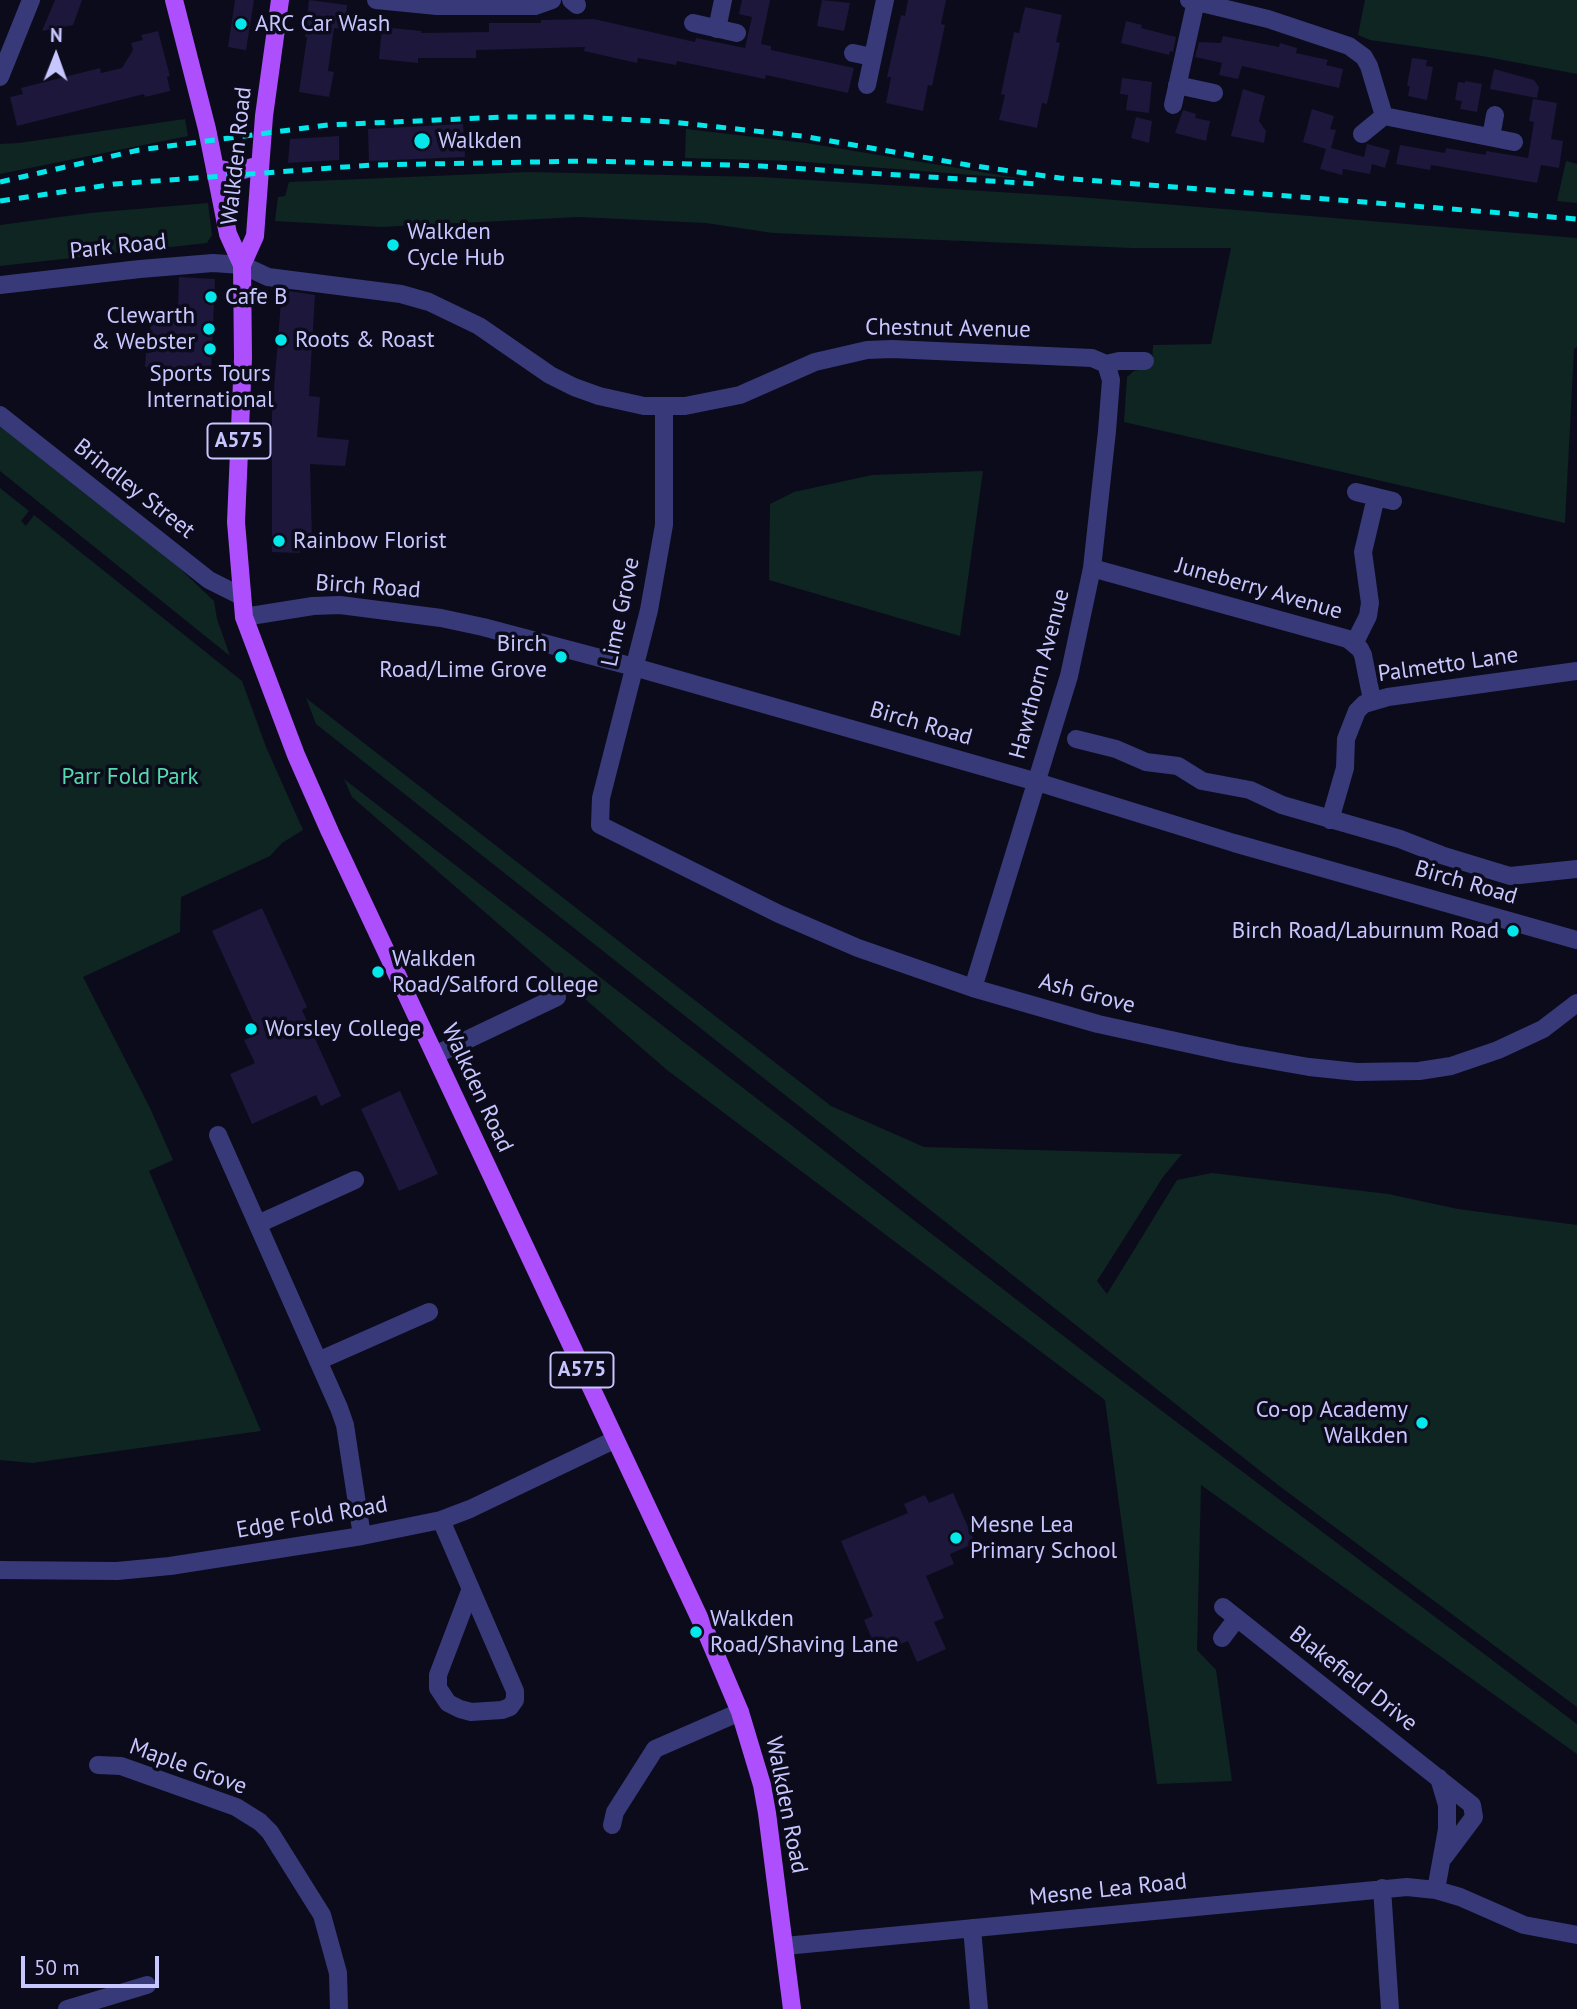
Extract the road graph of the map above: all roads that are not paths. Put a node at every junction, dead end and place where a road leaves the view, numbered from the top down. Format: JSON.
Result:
{"nodes":[{"id":1,"x":31,"y":0,"type":"edge"},
{"id":2,"x":174,"y":0,"type":"edge"},
{"id":3,"x":280,"y":0,"type":"edge"},
{"id":4,"x":376,"y":0,"type":"edge"},
{"id":5,"x":552,"y":0,"type":"edge"},
{"id":6,"x":723,"y":0,"type":"edge"},
{"id":7,"x":885,"y":0,"type":"edge"},
{"id":8,"x":1271,"y":0,"type":"edge"},
{"id":9,"x":1192,"y":1,"type":"edge"},
{"id":10,"x":1268,"y":19,"type":"junction"},
{"id":11,"x":693,"y":23,"type":"dead end"},
{"id":12,"x":717,"y":29,"type":"junction"},
{"id":13,"x":737,"y":33,"type":"dead end"},
{"id":14,"x":853,"y":53,"type":"dead end"},
{"id":15,"x":872,"y":57,"type":"junction"},
{"id":16,"x":0,"y":76,"type":"edge"},
{"id":17,"x":867,"y":85,"type":"dead end"},
{"id":18,"x":1177,"y":85,"type":"junction"},
{"id":19,"x":1214,"y":93,"type":"dead end"},
{"id":20,"x":1173,"y":105,"type":"dead end"},
{"id":21,"x":1495,"y":115,"type":"dead end"},
{"id":22,"x":1384,"y":117,"type":"junction"},
{"id":23,"x":1362,"y":134,"type":"dead end"},
{"id":24,"x":1491,"y":137,"type":"junction"},
{"id":25,"x":1514,"y":142,"type":"dead end"},
{"id":26,"x":260,"y":165,"type":"junction"},
{"id":27,"x":215,"y":168,"type":"junction"},
{"id":28,"x":242,"y":265,"type":"junction"},
{"id":29,"x":0,"y":285,"type":"edge"},
{"id":30,"x":1145,"y":361,"type":"dead end"},
{"id":31,"x":1106,"y":365,"type":"junction"},
{"id":32,"x":664,"y":407,"type":"junction"},
{"id":33,"x":0,"y":415,"type":"edge"},
{"id":34,"x":1356,"y":492,"type":"dead end"},
{"id":35,"x":1376,"y":497,"type":"junction"},
{"id":36,"x":1394,"y":501,"type":"dead end"},
{"id":37,"x":1092,"y":568,"type":"junction"},
{"id":38,"x":241,"y":596,"type":"junction"},
{"id":39,"x":244,"y":617,"type":"junction"},
{"id":40,"x":1354,"y":644,"type":"junction"},
{"id":41,"x":634,"y":667,"type":"junction"},
{"id":42,"x":1577,"y":671,"type":"edge"},
{"id":43,"x":1372,"y":700,"type":"junction"},
{"id":44,"x":1076,"y":739,"type":"dead end"},
{"id":45,"x":1037,"y":782,"type":"junction"},
{"id":46,"x":1330,"y":820,"type":"junction"},
{"id":47,"x":600,"y":825,"type":"joint"},
{"id":48,"x":1577,"y":869,"type":"edge"},
{"id":49,"x":1577,"y":940,"type":"edge"},
{"id":50,"x":974,"y":988,"type":"junction"},
{"id":51,"x":557,"y":997,"type":"dead end"},
{"id":52,"x":1577,"y":1003,"type":"edge"},
{"id":53,"x":435,"y":1055,"type":"junction"},
{"id":54,"x":218,"y":1135,"type":"dead end"},
{"id":55,"x":355,"y":1180,"type":"dead end"},
{"id":56,"x":258,"y":1224,"type":"junction"},
{"id":57,"x":429,"y":1312,"type":"dead end"},
{"id":58,"x":318,"y":1362,"type":"junction"},
{"id":59,"x":614,"y":1440,"type":"junction"},
{"id":60,"x":441,"y":1520,"type":"junction"},
{"id":61,"x":362,"y":1536,"type":"junction"},
{"id":62,"x":0,"y":1570,"type":"edge"},
{"id":63,"x":470,"y":1591,"type":"junction"},
{"id":64,"x":1222,"y":1638,"type":"dead end"},
{"id":65,"x":740,"y":1712,"type":"junction"},
{"id":66,"x":98,"y":1765,"type":"dead end"},
{"id":67,"x":1439,"y":1778,"type":"junction"},
{"id":68,"x":612,"y":1825,"type":"dead end"},
{"id":69,"x":1444,"y":1857,"type":"junction"},
{"id":70,"x":1382,"y":1888,"type":"junction"},
{"id":71,"x":1436,"y":1890,"type":"junction"},
{"id":72,"x":972,"y":1928,"type":"junction"},
{"id":73,"x":1577,"y":1936,"type":"edge"},
{"id":74,"x":785,"y":1946,"type":"junction"},
{"id":75,"x":147,"y":1985,"type":"dead end"},
{"id":76,"x":66,"y":2009,"type":"edge"},
{"id":77,"x":340,"y":2009,"type":"edge"},
{"id":78,"x":792,"y":2009,"type":"edge"},
{"id":79,"x":979,"y":2009,"type":"edge"},
{"id":80,"x":1390,"y":2009,"type":"edge"}],
"edges":[{"from":1,"to":16,"type":"street"},
{"from":2,"to":27,"type":"main road","number":"A575"},
{"from":3,"to":26,"type":"main road","name":"Walkden Road","number":"A575"},
{"from":4,"to":5,"type":"street"},
{"from":6,"to":12,"type":"street"},
{"from":7,"to":15,"type":"street"},
{"from":8,"to":10,"type":"street"},
{"from":9,"to":10,"type":"street"},
{"from":9,"to":18,"type":"street"},
{"from":10,"to":22,"type":"street"},
{"from":11,"to":12,"type":"street"},
{"from":12,"to":13,"type":"street"},
{"from":14,"to":15,"type":"street"},
{"from":15,"to":17,"type":"street"},
{"from":18,"to":19,"type":"street"},
{"from":18,"to":20,"type":"street"},
{"from":21,"to":24,"type":"street"},
{"from":22,"to":23,"type":"street"},
{"from":22,"to":24,"type":"street"},
{"from":24,"to":25,"type":"street"},
{"from":26,"to":27,"type":"main road"},
{"from":26,"to":28,"type":"main road","name":"Walkden Road","number":"A575"},
{"from":27,"to":28,"type":"main road","number":"A575"},
{"from":28,"to":29,"type":"street","name":"Park Road"},
{"from":28,"to":32,"type":"street","name":"Chestnut Avenue"},
{"from":28,"to":38,"type":"main road","name":"Walkden Road","number":"A575"},
{"from":30,"to":31,"type":"street","name":"Chestnut Avenue"},
{"from":31,"to":32,"type":"street","name":"Chestnut Avenue"},
{"from":31,"to":37,"type":"street","name":"Hawthorn Avenue"},
{"from":32,"to":41,"type":"street","name":"Lime Grove"},
{"from":33,"to":38,"type":"street","name":"Brindley Street"},
{"from":34,"to":35,"type":"street"},
{"from":35,"to":36,"type":"street"},
{"from":35,"to":40,"type":"street"},
{"from":37,"to":40,"type":"street","name":"Juneberry Avenue"},
{"from":37,"to":45,"type":"street","name":"Hawthorn Avenue"},
{"from":38,"to":39,"type":"main road","name":"Walkden Road","number":"A575"},
{"from":39,"to":41,"type":"street","name":"Birch Road"},
{"from":39,"to":53,"type":"main road","name":"Walkden Road","number":"A575"},
{"from":40,"to":43,"type":"street","name":"Juneberry Avenue"},
{"from":41,"to":45,"type":"street","name":"Birch Road"},
{"from":41,"to":47,"type":"street","name":"Lime Grove"},
{"from":42,"to":43,"type":"street","name":"Palmetto Lane"},
{"from":43,"to":46,"type":"street","name":"Palmetto Lane"},
{"from":44,"to":46,"type":"street"},
{"from":45,"to":49,"type":"street","name":"Birch Road"},
{"from":45,"to":50,"type":"street","name":"Hawthorn Avenue"},
{"from":46,"to":48,"type":"street"},
{"from":47,"to":50,"type":"street","name":"Ash Grove"},
{"from":50,"to":52,"type":"street","name":"Ash Grove"},
{"from":51,"to":53,"type":"street"},
{"from":53,"to":59,"type":"main road","name":"Walkden Road","number":"A575"},
{"from":54,"to":56,"type":"street"},
{"from":55,"to":56,"type":"street"},
{"from":56,"to":58,"type":"street"},
{"from":57,"to":58,"type":"street"},
{"from":58,"to":61,"type":"street"},
{"from":59,"to":60,"type":"street","name":"Edge Fold Road"},
{"from":59,"to":65,"type":"main road","name":"Walkden Road","number":"A575"},
{"from":60,"to":61,"type":"street","name":"Edge Fold Road"},
{"from":60,"to":63,"type":"street"},
{"from":61,"to":62,"type":"street","name":"Edge Fold Road"},
{"from":63,"to":63,"type":"street"},
{"from":64,"to":67,"type":"street","name":"Blakefield Drive"},
{"from":65,"to":68,"type":"street"},
{"from":65,"to":74,"type":"main road","name":"Walkden Road","number":"A575"},
{"from":66,"to":77,"type":"street","name":"Maple Grove"},
{"from":67,"to":69,"type":"street","name":"Blakefield Drive"},
{"from":67,"to":69,"type":"street","name":"Blakefield Drive"},
{"from":69,"to":71,"type":"street","name":"Blakefield Drive"},
{"from":70,"to":71,"type":"street","name":"Mesne Lea Road"},
{"from":70,"to":72,"type":"street","name":"Mesne Lea Road"},
{"from":70,"to":80,"type":"street"},
{"from":71,"to":73,"type":"street","name":"Mesne Lea Road"},
{"from":72,"to":74,"type":"street","name":"Mesne Lea Road"},
{"from":72,"to":79,"type":"street"},
{"from":74,"to":78,"type":"main road","name":"Walkden Road","number":"A575"},
{"from":75,"to":76,"type":"street"}]}
